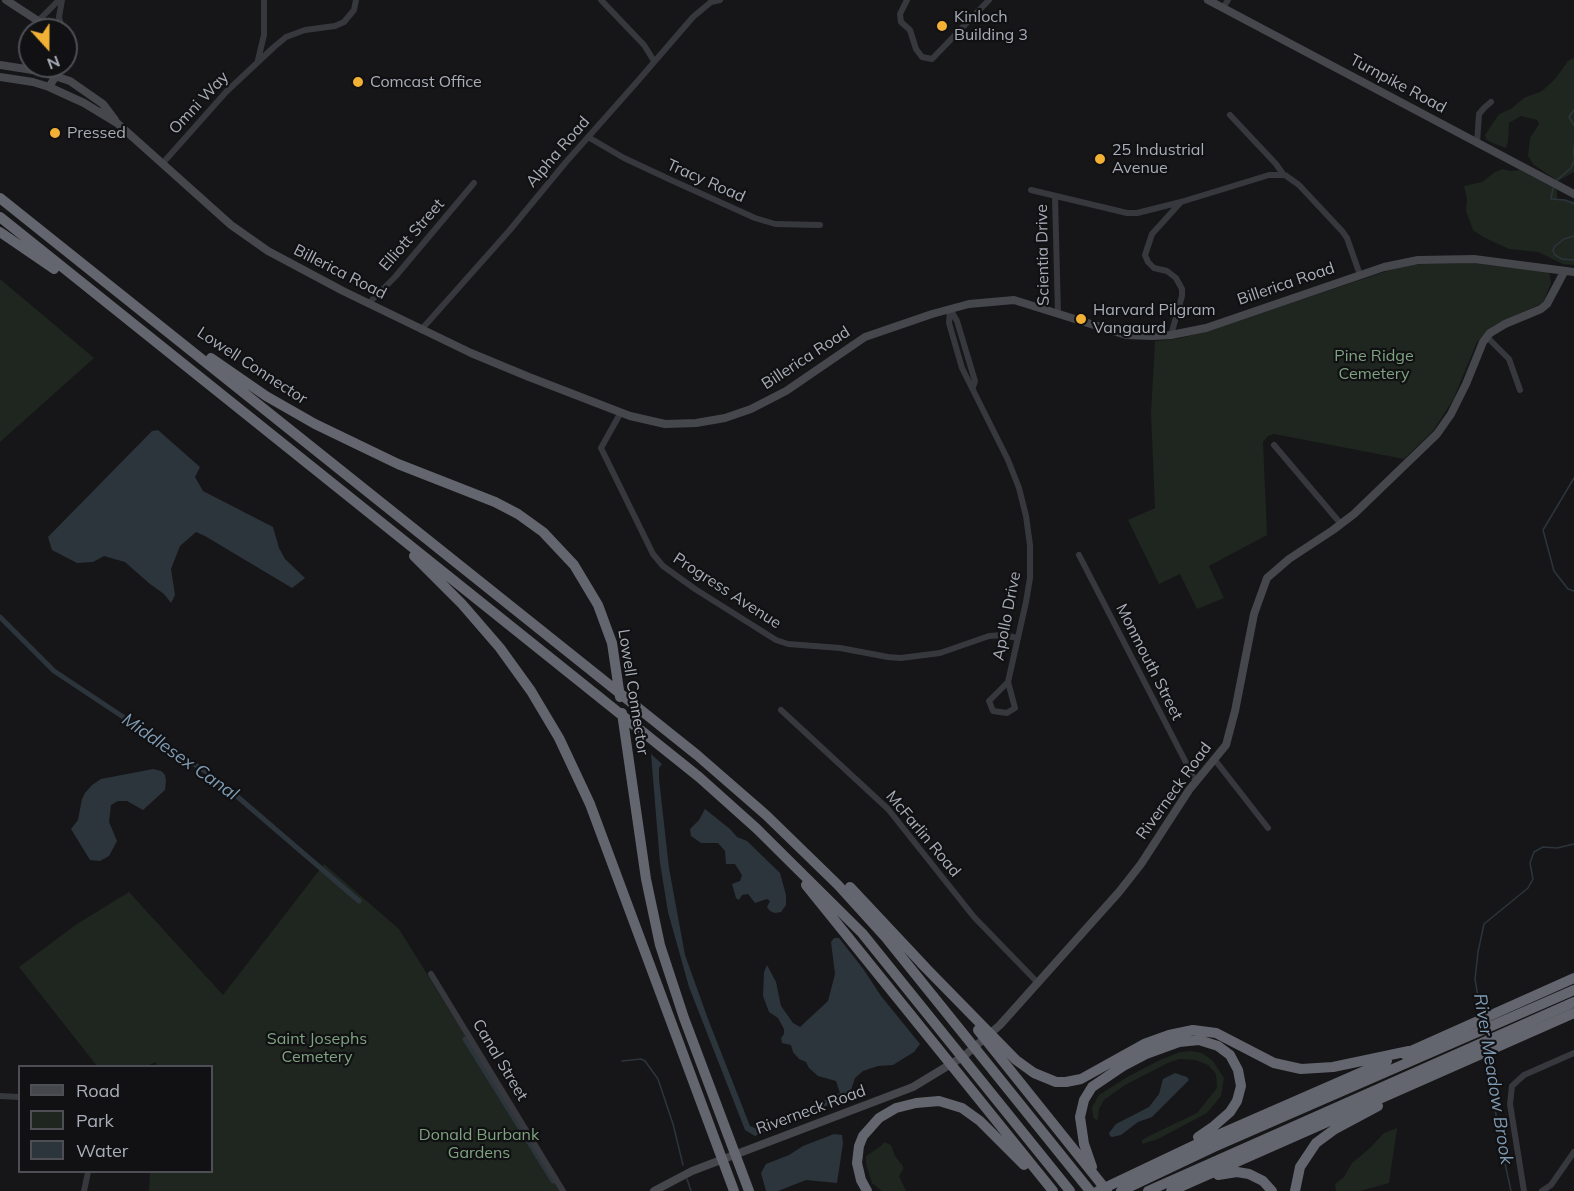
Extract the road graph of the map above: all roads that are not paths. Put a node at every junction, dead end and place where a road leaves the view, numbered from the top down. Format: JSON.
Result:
{"nodes":[{"id":1,"x":6,"y":0,"type":"edge"},
{"id":2,"x":60,"y":0,"type":"edge"},
{"id":3,"x":264,"y":0,"type":"edge"},
{"id":4,"x":356,"y":0,"type":"edge"},
{"id":5,"x":601,"y":0,"type":"edge"},
{"id":6,"x":720,"y":0,"type":"edge"},
{"id":7,"x":907,"y":0,"type":"edge"},
{"id":8,"x":989,"y":0,"type":"edge"},
{"id":9,"x":1208,"y":0,"type":"edge"},
{"id":10,"x":1225,"y":4,"type":"edge"},
{"id":11,"x":33,"y":18,"type":"edge"},
{"id":12,"x":41,"y":18,"type":"edge"},
{"id":13,"x":59,"y":18,"type":"edge"},
{"id":14,"x":258,"y":61,"type":"junction"},
{"id":15,"x":654,"y":61,"type":"junction"},
{"id":16,"x":0,"y":65,"type":"edge"},
{"id":17,"x":18,"y":67,"type":"edge"},
{"id":18,"x":0,"y":77,"type":"edge"},
{"id":19,"x":49,"y":78,"type":"edge"},
{"id":20,"x":65,"y":78,"type":"edge"},
{"id":21,"x":45,"y":86,"type":"junction"},
{"id":22,"x":1491,"y":102,"type":"dead end"},
{"id":23,"x":1230,"y":115,"type":"dead end"},
{"id":24,"x":117,"y":123,"type":"junction"},
{"id":25,"x":588,"y":137,"type":"junction"},
{"id":26,"x":1477,"y":143,"type":"junction"},
{"id":27,"x":162,"y":164,"type":"junction"},
{"id":28,"x":1283,"y":174,"type":"junction"},
{"id":29,"x":474,"y":183,"type":"dead end"},
{"id":30,"x":1031,"y":190,"type":"dead end"},
{"id":31,"x":1574,"y":194,"type":"edge"},
{"id":32,"x":1055,"y":196,"type":"junction"},
{"id":33,"x":0,"y":198,"type":"edge"},
{"id":34,"x":1181,"y":202,"type":"junction"},
{"id":35,"x":0,"y":217,"type":"edge"},
{"id":36,"x":820,"y":225,"type":"dead end"},
{"id":37,"x":0,"y":232,"type":"edge"},
{"id":38,"x":1564,"y":272,"type":"junction"},
{"id":39,"x":1574,"y":272,"type":"edge"},
{"id":40,"x":1360,"y":275,"type":"junction"},
{"id":41,"x":130,"y":302,"type":"junction"},
{"id":42,"x":368,"y":304,"type":"junction"},
{"id":43,"x":950,"y":309,"type":"junction"},
{"id":44,"x":1058,"y":314,"type":"junction"},
{"id":45,"x":125,"y":317,"type":"junction"},
{"id":46,"x":421,"y":330,"type":"junction"},
{"id":47,"x":1171,"y":335,"type":"junction"},
{"id":48,"x":1487,"y":337,"type":"junction"},
{"id":49,"x":1520,"y":390,"type":"dead end"},
{"id":50,"x":621,"y":412,"type":"junction"},
{"id":51,"x":1274,"y":445,"type":"dead end"},
{"id":52,"x":352,"y":499,"type":"junction"},
{"id":53,"x":1341,"y":524,"type":"junction"},
{"id":54,"x":1079,"y":555,"type":"dead end"},
{"id":55,"x":1017,"y":638,"type":"junction"},
{"id":56,"x":1008,"y":682,"type":"junction"},
{"id":57,"x":781,"y":710,"type":"dead end"},
{"id":58,"x":1215,"y":760,"type":"junction"},
{"id":59,"x":1196,"y":782,"type":"junction"},
{"id":60,"x":753,"y":802,"type":"junction"},
{"id":61,"x":1268,"y":828,"type":"dead end"},
{"id":62,"x":772,"y":842,"type":"junction"},
{"id":63,"x":921,"y":963,"type":"junction"},
{"id":64,"x":431,"y":974,"type":"dead end"},
{"id":65,"x":1574,"y":978,"type":"edge"},
{"id":66,"x":1038,"y":983,"type":"junction"},
{"id":67,"x":1574,"y":990,"type":"edge"},
{"id":68,"x":1574,"y":1002,"type":"edge"},
{"id":69,"x":1574,"y":1013,"type":"edge"},
{"id":70,"x":1492,"y":1032,"type":"junction"},
{"id":71,"x":1476,"y":1039,"type":"junction"},
{"id":72,"x":1409,"y":1052,"type":"junction"},
{"id":73,"x":1574,"y":1053,"type":"edge"},
{"id":74,"x":1450,"y":1068,"type":"junction"},
{"id":75,"x":0,"y":1096,"type":"edge"},
{"id":76,"x":18,"y":1097,"type":"edge"},
{"id":77,"x":1574,"y":1152,"type":"edge"},
{"id":78,"x":724,"y":1166,"type":"junction"},
{"id":79,"x":87,"y":1173,"type":"edge"},
{"id":80,"x":1121,"y":1187,"type":"edge"},
{"id":81,"x":1102,"y":1188,"type":"edge"},
{"id":82,"x":84,"y":1191,"type":"edge"},
{"id":83,"x":563,"y":1191,"type":"edge"},
{"id":84,"x":654,"y":1191,"type":"edge"},
{"id":85,"x":728,"y":1191,"type":"edge"},
{"id":86,"x":734,"y":1191,"type":"edge"},
{"id":87,"x":749,"y":1191,"type":"edge"},
{"id":88,"x":867,"y":1191,"type":"edge"},
{"id":89,"x":1052,"y":1191,"type":"edge"},
{"id":90,"x":1070,"y":1191,"type":"edge"},
{"id":91,"x":1090,"y":1191,"type":"edge"},
{"id":92,"x":1148,"y":1191,"type":"edge"},
{"id":93,"x":1172,"y":1191,"type":"edge"},
{"id":94,"x":1272,"y":1191,"type":"edge"},
{"id":95,"x":1294,"y":1191,"type":"edge"},
{"id":96,"x":1524,"y":1191,"type":"edge"},
{"id":97,"x":1542,"y":1191,"type":"edge"}],
"edges":[{"from":1,"to":11,"type":"main road"},
{"from":2,"to":12,"type":"street"},
{"from":2,"to":13,"type":"street"},
{"from":3,"to":14,"type":"street"},
{"from":4,"to":14,"type":"street","name":"Omni Way"},
{"from":5,"to":15,"type":"street"},
{"from":6,"to":15,"type":"street","name":"Alpha Road"},
{"from":7,"to":8,"type":"street"},
{"from":9,"to":10,"type":"main road","name":"Turnpike Road"},
{"from":10,"to":26,"type":"main road","name":"Turnpike Road"},
{"from":14,"to":27,"type":"street","name":"Omni Way"},
{"from":15,"to":25,"type":"street","name":"Alpha Road"},
{"from":16,"to":17,"type":"main road","name":"Billerica Road"},
{"from":18,"to":21,"type":"main road","name":"Billerica Road"},
{"from":19,"to":21,"type":"main road"},
{"from":20,"to":24,"type":"main road","name":"Billerica Road"},
{"from":21,"to":24,"type":"main road","name":"Billerica Road"},
{"from":22,"to":26,"type":"street"},
{"from":23,"to":28,"type":"street"},
{"from":24,"to":27,"type":"main road","name":"Billerica Road"},
{"from":25,"to":36,"type":"street","name":"Tracy Road"},
{"from":25,"to":46,"type":"street","name":"Alpha Road"},
{"from":26,"to":31,"type":"main road","name":"Turnpike Road"},
{"from":27,"to":42,"type":"main road","name":"Billerica Road"},
{"from":28,"to":34,"type":"street"},
{"from":28,"to":40,"type":"street"},
{"from":29,"to":42,"type":"street","name":"Elliott Street"},
{"from":30,"to":32,"type":"street"},
{"from":32,"to":34,"type":"street"},
{"from":32,"to":44,"type":"street","name":"Scientia Drive"},
{"from":33,"to":41,"type":"highway"},
{"from":34,"to":47,"type":"street"},
{"from":35,"to":45,"type":"highway"},
{"from":37,"to":45,"type":"highway"},
{"from":38,"to":39,"type":"main road","name":"Billerica Road"},
{"from":38,"to":40,"type":"main road","name":"Billerica Road"},
{"from":38,"to":48,"type":"main road","name":"Riverneck Road"},
{"from":40,"to":47,"type":"main road","name":"Billerica Road"},
{"from":41,"to":60,"type":"highway"},
{"from":41,"to":87,"type":"highway","name":"Lowell Connector"},
{"from":42,"to":46,"type":"main road","name":"Billerica Road"},
{"from":43,"to":44,"type":"main road","name":"Billerica Road"},
{"from":43,"to":50,"type":"main road","name":"Billerica Road"},
{"from":43,"to":55,"type":"street","name":"Apollo Drive"},
{"from":44,"to":47,"type":"main road","name":"Billerica Road"},
{"from":45,"to":52,"type":"highway"},
{"from":46,"to":50,"type":"main road","name":"Billerica Road"},
{"from":48,"to":49,"type":"street"},
{"from":48,"to":53,"type":"main road","name":"Riverneck Road"},
{"from":50,"to":55,"type":"street","name":"Progress Avenue"},
{"from":51,"to":53,"type":"street"},
{"from":52,"to":62,"type":"highway"},
{"from":52,"to":78,"type":"highway"},
{"from":53,"to":58,"type":"main road","name":"Riverneck Road"},
{"from":54,"to":59,"type":"street","name":"Monmouth Street"},
{"from":55,"to":56,"type":"street","name":"Apollo Drive"},
{"from":56,"to":56,"type":"street","name":"Apollo Drive"},
{"from":57,"to":66,"type":"street","name":"McFarlin Road"},
{"from":58,"to":59,"type":"main road","name":"Riverneck Road"},
{"from":58,"to":61,"type":"street"},
{"from":59,"to":66,"type":"main road","name":"Riverneck Road"},
{"from":60,"to":63,"type":"highway"},
{"from":60,"to":91,"type":"highway"},
{"from":62,"to":89,"type":"highway"},
{"from":62,"to":90,"type":"highway"},
{"from":63,"to":72,"type":"highway"},
{"from":63,"to":81,"type":"highway"},
{"from":64,"to":83,"type":"street","name":"Canal Street"},
{"from":65,"to":70,"type":"highway"},
{"from":66,"to":84,"type":"main road","name":"Riverneck Road"},
{"from":67,"to":70,"type":"highway"},
{"from":68,"to":70,"type":"highway"},
{"from":69,"to":70,"type":"highway"},
{"from":70,"to":71,"type":"highway"},
{"from":70,"to":71,"type":"highway"},
{"from":71,"to":72,"type":"highway"},
{"from":71,"to":74,"type":"highway"},
{"from":71,"to":80,"type":"highway"},
{"from":71,"to":92,"type":"highway"},
{"from":72,"to":80,"type":"highway"},
{"from":73,"to":96,"type":"street"},
{"from":74,"to":93,"type":"highway"},
{"from":74,"to":95,"type":"highway"},
{"from":75,"to":76,"type":"street"},
{"from":77,"to":97,"type":"street"},
{"from":78,"to":85,"type":"highway"},
{"from":78,"to":86,"type":"highway"},
{"from":79,"to":82,"type":"street"},
{"from":80,"to":81,"type":"highway"},
{"from":80,"to":81,"type":"highway"},
{"from":88,"to":89,"type":"highway"},
{"from":93,"to":94,"type":"highway"}]}
